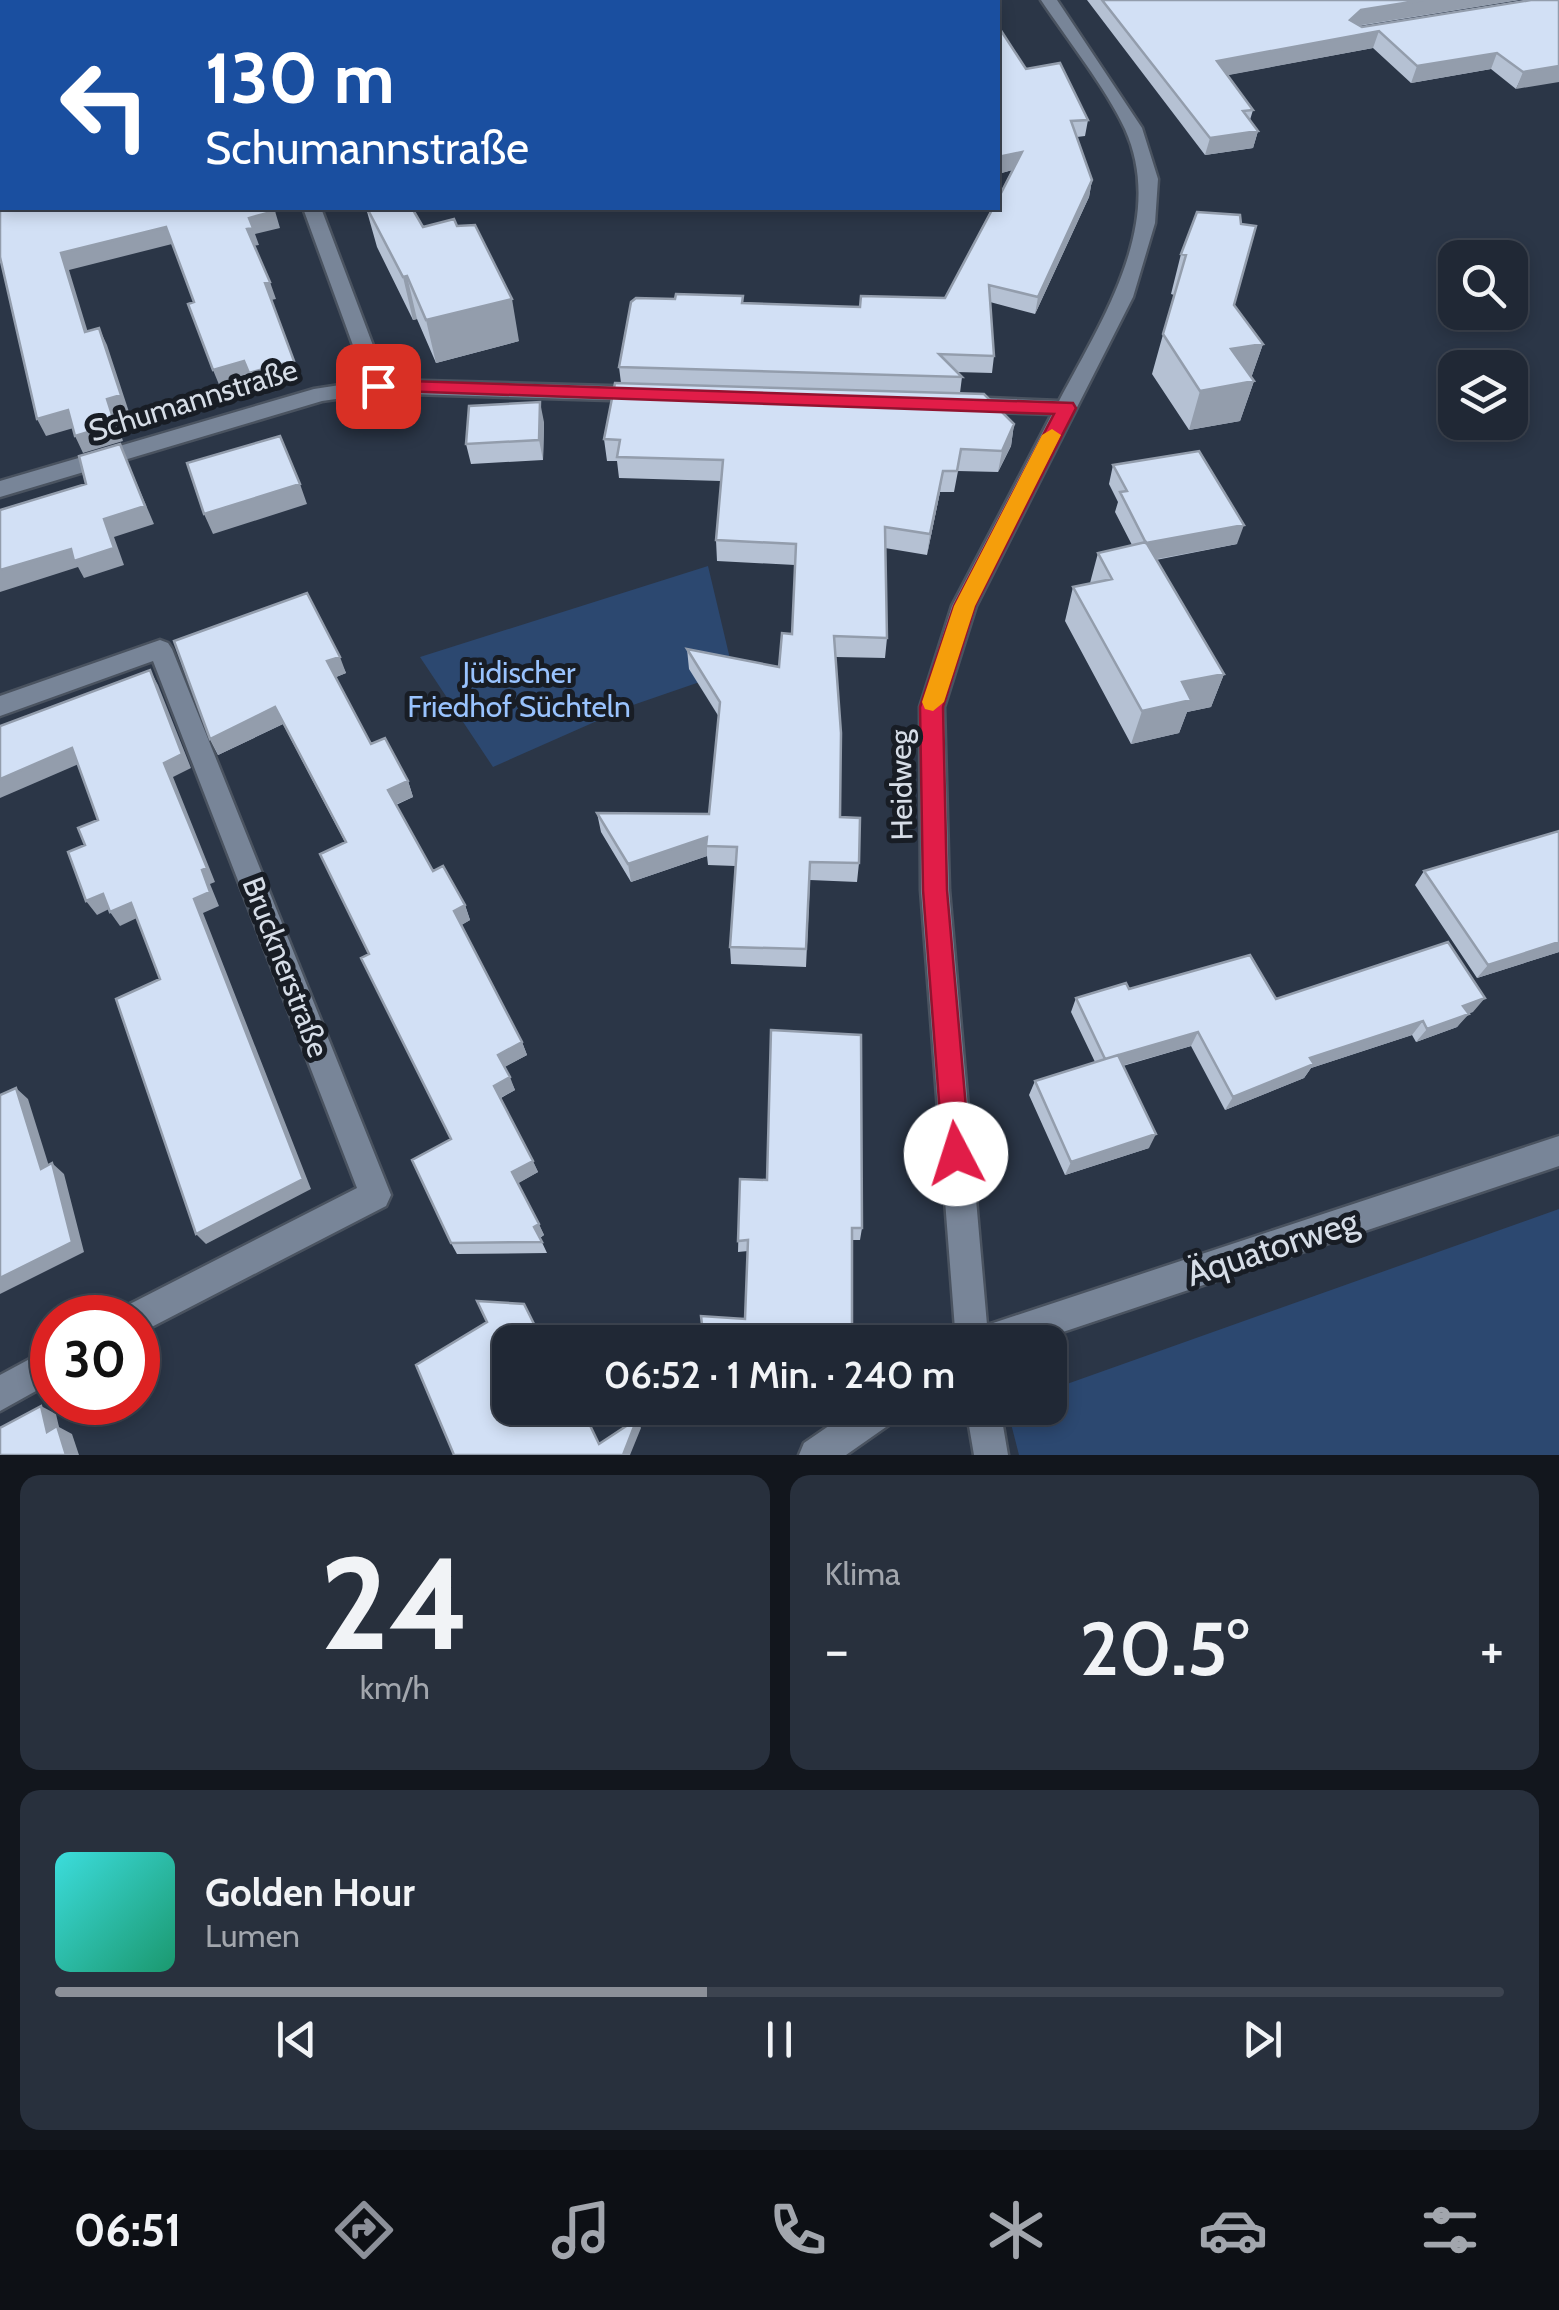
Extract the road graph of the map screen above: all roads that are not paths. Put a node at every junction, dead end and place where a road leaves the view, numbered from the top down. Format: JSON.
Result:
{"nodes":[{"id":1,"x":1049,"y":0,"type":"edge"},
{"id":2,"x":313,"y":210,"type":"edge"},
{"id":3,"x":378,"y":386,"type":"junction"},
{"id":4,"x":673,"y":395,"type":"edge"},
{"id":5,"x":948,"y":404,"type":"edge"},
{"id":6,"x":1066,"y":408,"type":"junction"},
{"id":7,"x":0,"y":489,"type":"edge"},
{"id":8,"x":0,"y":706,"type":"edge"},
{"id":9,"x":1559,"y":1151,"type":"edge"},
{"id":10,"x":160,"y":1307,"type":"edge"},
{"id":11,"x":971,"y":1325,"type":"edge"},
{"id":12,"x":1035,"y":1325,"type":"edge"},
{"id":13,"x":30,"y":1377,"type":"edge"},
{"id":14,"x":0,"y":1394,"type":"edge"},
{"id":15,"x":859,"y":1425,"type":"edge"},
{"id":16,"x":985,"y":1425,"type":"edge"},
{"id":17,"x":816,"y":1455,"type":"edge"},
{"id":18,"x":990,"y":1455,"type":"edge"}],
"edges":[{"from":1,"to":6,"type":"street","name":"Heidweg"},
{"from":2,"to":3,"type":"street"},
{"from":3,"to":4,"type":"street","name":"Schumannstraße"},
{"from":3,"to":7,"type":"street","name":"Schumannstraße"},
{"from":5,"to":6,"type":"street"},
{"from":6,"to":11,"type":"street","name":"Heidweg"},
{"from":8,"to":10,"type":"street","name":"Brucknerstraße"},
{"from":9,"to":12,"type":"street","name":"Äquatorweg"},
{"from":13,"to":14,"type":"street"},
{"from":15,"to":17,"type":"street"},
{"from":16,"to":18,"type":"street"}]}
